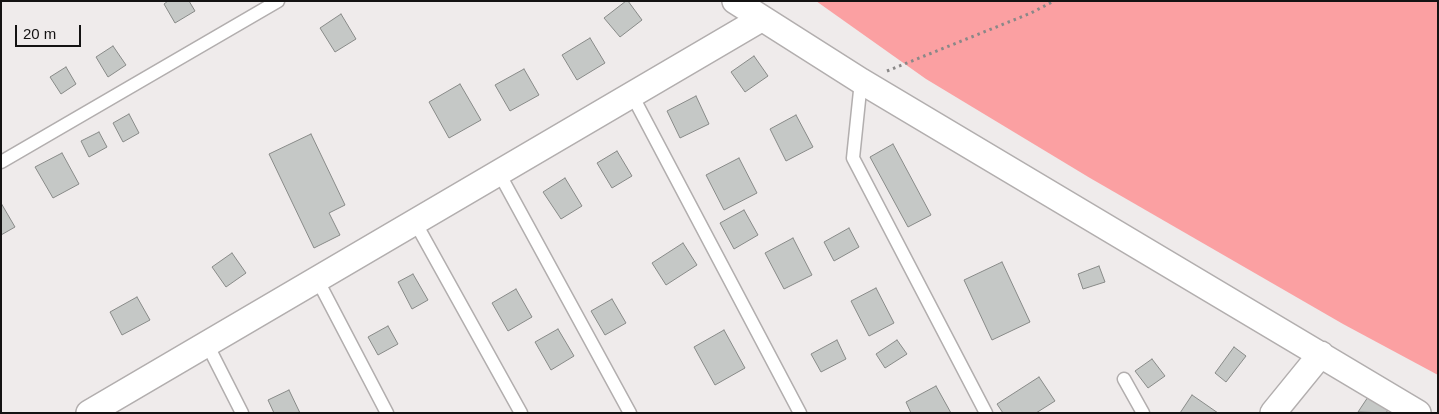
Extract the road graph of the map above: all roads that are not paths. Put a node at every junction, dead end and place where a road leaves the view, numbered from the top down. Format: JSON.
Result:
{"nodes":[{"id":1,"x":278,"y":1,"type":"edge"},
{"id":2,"x":735,"y":1,"type":"edge"},
{"id":3,"x":761,"y":19,"type":"junction"},
{"id":4,"x":861,"y":81,"type":"junction"},
{"id":5,"x":632,"y":95,"type":"junction"},
{"id":6,"x":1,"y":162,"type":"edge"},
{"id":7,"x":499,"y":173,"type":"junction"},
{"id":8,"x":416,"y":222,"type":"junction"},
{"id":9,"x":317,"y":279,"type":"junction"},
{"id":10,"x":207,"y":344,"type":"junction"},
{"id":11,"x":1321,"y":354,"type":"junction"},
{"id":12,"x":1124,"y":379,"type":"dead end"},
{"id":13,"x":89,"y":413,"type":"edge"},
{"id":14,"x":242,"y":413,"type":"edge"},
{"id":15,"x":387,"y":413,"type":"edge"},
{"id":16,"x":521,"y":413,"type":"edge"},
{"id":17,"x":630,"y":413,"type":"edge"},
{"id":18,"x":800,"y":413,"type":"edge"},
{"id":19,"x":986,"y":413,"type":"edge"},
{"id":20,"x":1143,"y":413,"type":"edge"},
{"id":21,"x":1274,"y":413,"type":"edge"},
{"id":22,"x":1418,"y":413,"type":"edge"}],
"edges":[{"from":1,"to":6,"type":"lane"},
{"from":2,"to":3,"type":"street"},
{"from":3,"to":4,"type":"street"},
{"from":3,"to":5,"type":"street"},
{"from":4,"to":11,"type":"street"},
{"from":4,"to":19,"type":"lane"},
{"from":5,"to":7,"type":"street"},
{"from":5,"to":18,"type":"lane"},
{"from":7,"to":8,"type":"street"},
{"from":7,"to":17,"type":"lane"},
{"from":8,"to":9,"type":"street"},
{"from":8,"to":16,"type":"lane"},
{"from":9,"to":10,"type":"street"},
{"from":9,"to":15,"type":"lane"},
{"from":10,"to":13,"type":"street"},
{"from":10,"to":14,"type":"lane"},
{"from":11,"to":21,"type":"street"},
{"from":11,"to":22,"type":"street"},
{"from":12,"to":20,"type":"lane"}]}
